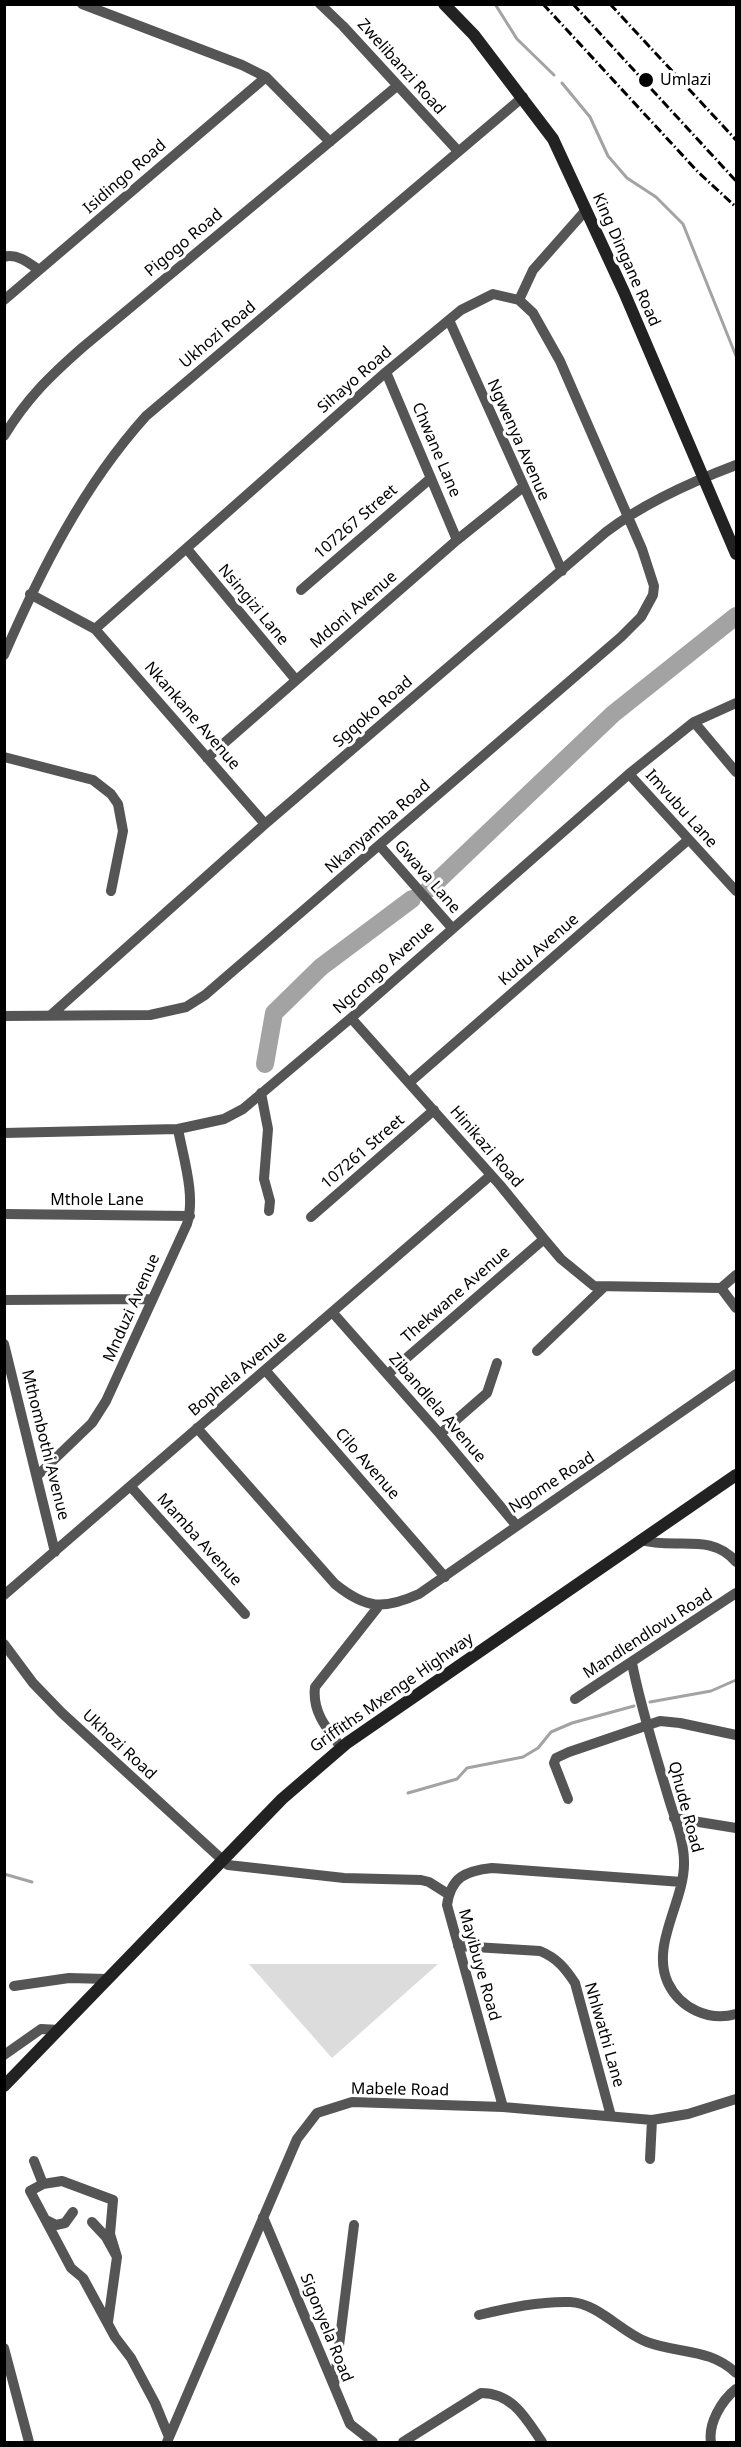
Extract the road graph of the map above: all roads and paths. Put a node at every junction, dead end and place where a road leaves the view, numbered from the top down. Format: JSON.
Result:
{"nodes":[{"id":1,"x":82,"y":4,"type":"edge"},
{"id":2,"x":320,"y":4,"type":"edge"},
{"id":3,"x":444,"y":4,"type":"edge"},
{"id":4,"x":266,"y":77,"type":"junction"},
{"id":5,"x":397,"y":86,"type":"junction"},
{"id":6,"x":523,"y":97,"type":"junction"},
{"id":7,"x":330,"y":142,"type":"junction"},
{"id":8,"x":458,"y":151,"type":"junction"},
{"id":9,"x":586,"y":210,"type":"junction"},
{"id":10,"x":4,"y":257,"type":"edge"},
{"id":11,"x":39,"y":270,"type":"junction"},
{"id":12,"x":4,"y":300,"type":"edge"},
{"id":13,"x":519,"y":300,"type":"junction"},
{"id":14,"x":449,"y":320,"type":"junction"},
{"id":15,"x":386,"y":372,"type":"junction"},
{"id":16,"x":4,"y":436,"type":"edge"},
{"id":17,"x":736,"y":465,"type":"edge"},
{"id":18,"x":431,"y":478,"type":"junction"},
{"id":19,"x":703,"y":478,"type":"junction"},
{"id":20,"x":523,"y":487,"type":"junction"},
{"id":21,"x":626,"y":517,"type":"junction"},
{"id":22,"x":457,"y":540,"type":"junction"},
{"id":23,"x":187,"y":549,"type":"junction"},
{"id":24,"x":736,"y":555,"type":"edge"},
{"id":25,"x":562,"y":571,"type":"junction"},
{"id":26,"x":301,"y":590,"type":"dead end"},
{"id":27,"x":30,"y":594,"type":"junction"},
{"id":28,"x":95,"y":628,"type":"junction"},
{"id":29,"x":4,"y":655,"type":"edge"},
{"id":30,"x":296,"y":681,"type":"junction"},
{"id":31,"x":736,"y":703,"type":"edge"},
{"id":32,"x":694,"y":722,"type":"junction"},
{"id":33,"x":4,"y":757,"type":"edge"},
{"id":34,"x":207,"y":758,"type":"junction"},
{"id":35,"x":736,"y":772,"type":"edge"},
{"id":36,"x":629,"y":774,"type":"junction"},
{"id":37,"x":266,"y":824,"type":"junction"},
{"id":38,"x":688,"y":840,"type":"junction"},
{"id":39,"x":380,"y":846,"type":"junction"},
{"id":40,"x":111,"y":891,"type":"dead end"},
{"id":41,"x":736,"y":891,"type":"edge"},
{"id":42,"x":452,"y":928,"type":"junction"},
{"id":43,"x":51,"y":1015,"type":"junction"},
{"id":44,"x":4,"y":1016,"type":"edge"},
{"id":45,"x":351,"y":1018,"type":"junction"},
{"id":46,"x":410,"y":1082,"type":"junction"},
{"id":47,"x":261,"y":1093,"type":"junction"},
{"id":48,"x":434,"y":1110,"type":"junction"},
{"id":49,"x":178,"y":1129,"type":"junction"},
{"id":50,"x":4,"y":1133,"type":"edge"},
{"id":51,"x":491,"y":1175,"type":"junction"},
{"id":52,"x":269,"y":1210,"type":"dead end"},
{"id":53,"x":4,"y":1214,"type":"edge"},
{"id":54,"x":190,"y":1215,"type":"junction"},
{"id":55,"x":311,"y":1217,"type":"dead end"},
{"id":56,"x":544,"y":1239,"type":"junction"},
{"id":57,"x":736,"y":1275,"type":"edge"},
{"id":58,"x":603,"y":1288,"type":"junction"},
{"id":59,"x":721,"y":1288,"type":"junction"},
{"id":60,"x":152,"y":1299,"type":"junction"},
{"id":61,"x":4,"y":1300,"type":"edge"},
{"id":62,"x":736,"y":1308,"type":"edge"},
{"id":63,"x":333,"y":1313,"type":"junction"},
{"id":64,"x":4,"y":1344,"type":"edge"},
{"id":65,"x":537,"y":1351,"type":"dead end"},
{"id":66,"x":497,"y":1363,"type":"dead end"},
{"id":67,"x":266,"y":1371,"type":"junction"},
{"id":68,"x":388,"y":1374,"type":"junction"},
{"id":69,"x":736,"y":1374,"type":"edge"},
{"id":70,"x":197,"y":1428,"type":"junction"},
{"id":71,"x":440,"y":1434,"type":"junction"},
{"id":72,"x":38,"y":1475,"type":"junction"},
{"id":73,"x":736,"y":1475,"type":"edge"},
{"id":74,"x":131,"y":1487,"type":"junction"},
{"id":75,"x":516,"y":1525,"type":"junction"},
{"id":76,"x":641,"y":1540,"type":"junction"},
{"id":77,"x":55,"y":1552,"type":"junction"},
{"id":78,"x":736,"y":1562,"type":"edge"},
{"id":79,"x":445,"y":1577,"type":"junction"},
{"id":80,"x":736,"y":1594,"type":"edge"},
{"id":81,"x":4,"y":1595,"type":"edge"},
{"id":82,"x":378,"y":1606,"type":"junction"},
{"id":83,"x":245,"y":1614,"type":"dead end"},
{"id":84,"x":4,"y":1644,"type":"edge"},
{"id":85,"x":632,"y":1664,"type":"junction"},
{"id":86,"x":575,"y":1699,"type":"dead end"},
{"id":87,"x":647,"y":1726,"type":"junction"},
{"id":88,"x":736,"y":1735,"type":"edge"},
{"id":89,"x":341,"y":1747,"type":"junction"},
{"id":90,"x":567,"y":1799,"type":"dead end"},
{"id":91,"x":674,"y":1818,"type":"junction"},
{"id":92,"x":736,"y":1828,"type":"edge"},
{"id":93,"x":222,"y":1861,"type":"junction"},
{"id":94,"x":682,"y":1882,"type":"junction"},
{"id":95,"x":448,"y":1894,"type":"junction"},
{"id":96,"x":458,"y":1946,"type":"junction"},
{"id":97,"x":107,"y":1979,"type":"junction"},
{"id":98,"x":14,"y":1986,"type":"dead end"},
{"id":99,"x":736,"y":2014,"type":"edge"},
{"id":100,"x":59,"y":2030,"type":"junction"},
{"id":101,"x":4,"y":2055,"type":"edge"},
{"id":102,"x":4,"y":2086,"type":"edge"},
{"id":103,"x":736,"y":2099,"type":"edge"},
{"id":104,"x":503,"y":2107,"type":"junction"},
{"id":105,"x":611,"y":2116,"type":"junction"},
{"id":106,"x":652,"y":2120,"type":"junction"},
{"id":107,"x":650,"y":2159,"type":"dead end"},
{"id":108,"x":34,"y":2161,"type":"dead end"},
{"id":109,"x":43,"y":2184,"type":"junction"},
{"id":110,"x":73,"y":2212,"type":"dead end"},
{"id":111,"x":263,"y":2217,"type":"junction"},
{"id":112,"x":46,"y":2220,"type":"junction"},
{"id":113,"x":92,"y":2222,"type":"dead end"},
{"id":114,"x":354,"y":2225,"type":"dead end"},
{"id":115,"x":117,"y":2257,"type":"junction"},
{"id":116,"x":479,"y":2315,"type":"dead end"},
{"id":117,"x":108,"y":2322,"type":"junction"},
{"id":118,"x":4,"y":2348,"type":"edge"},
{"id":119,"x":736,"y":2373,"type":"edge"},
{"id":120,"x":334,"y":2386,"type":"junction"},
{"id":121,"x":736,"y":2389,"type":"edge"},
{"id":122,"x":168,"y":2440,"type":"edge"},
{"id":123,"x":29,"y":2442,"type":"edge"},
{"id":124,"x":373,"y":2442,"type":"edge"},
{"id":125,"x":403,"y":2442,"type":"edge"},
{"id":126,"x":542,"y":2442,"type":"edge"},
{"id":127,"x":711,"y":2442,"type":"edge"}],
"edges":[{"from":1,"to":4,"type":"street"},
{"from":2,"to":5,"type":"street","name":"Zwelibanzi Road"},
{"from":3,"to":6,"type":"street","name":"King Dingane Road"},
{"from":4,"to":7,"type":"street"},
{"from":4,"to":11,"type":"street","name":"Isidingo Road"},
{"from":5,"to":7,"type":"street","name":"Pigogo Road"},
{"from":5,"to":8,"type":"street","name":"Zwelibanzi Road"},
{"from":6,"to":8,"type":"street","name":"Ukhozi Road"},
{"from":6,"to":9,"type":"street","name":"King Dingane Road"},
{"from":7,"to":16,"type":"street","name":"Pigogo Road"},
{"from":8,"to":27,"type":"street","name":"Ukhozi Road"},
{"from":9,"to":13,"type":"street"},
{"from":9,"to":19,"type":"street","name":"King Dingane Road"},
{"from":10,"to":11,"type":"street"},
{"from":11,"to":12,"type":"street","name":"Isidingo Road"},
{"from":13,"to":14,"type":"street","name":"Sihayo Road"},
{"from":13,"to":21,"type":"street"},
{"from":14,"to":15,"type":"street","name":"Sihayo Road"},
{"from":14,"to":20,"type":"street","name":"Ngwenya Avenue"},
{"from":15,"to":18,"type":"street","name":"Chwane Lane"},
{"from":15,"to":23,"type":"street","name":"Sihayo Road"},
{"from":17,"to":19,"type":"street","name":"Sgqoko Road"},
{"from":18,"to":22,"type":"street","name":"Chwane Lane"},
{"from":18,"to":26,"type":"street","name":"107267 Street"},
{"from":19,"to":21,"type":"street","name":"Sgqoko Road"},
{"from":19,"to":24,"type":"street","name":"King Dingane Road"},
{"from":20,"to":22,"type":"street","name":"Mdoni Avenue"},
{"from":20,"to":25,"type":"street","name":"Ngwenya Avenue"},
{"from":21,"to":25,"type":"street","name":"Sgqoko Road"},
{"from":21,"to":39,"type":"street","name":"Nkanyamba Road"},
{"from":22,"to":30,"type":"street","name":"Mdoni Avenue"},
{"from":23,"to":28,"type":"street","name":"Sihayo Road"},
{"from":23,"to":30,"type":"street","name":"Nsingizi Lane"},
{"from":25,"to":37,"type":"street","name":"Sgqoko Road"},
{"from":27,"to":28,"type":"street"},
{"from":27,"to":29,"type":"street","name":"Ukhozi Road"},
{"from":28,"to":34,"type":"street","name":"Nkankane Avenue"},
{"from":30,"to":34,"type":"street","name":"Mdoni Avenue"},
{"from":31,"to":32,"type":"street","name":"Ngcongo Avenue"},
{"from":32,"to":35,"type":"street"},
{"from":32,"to":36,"type":"street","name":"Ngcongo Avenue"},
{"from":33,"to":40,"type":"street"},
{"from":34,"to":37,"type":"street","name":"Nkankane Avenue"},
{"from":36,"to":38,"type":"street","name":"Imvubu Lane"},
{"from":36,"to":42,"type":"street","name":"Ngcongo Avenue"},
{"from":37,"to":43,"type":"street","name":"Sgqoko Road"},
{"from":38,"to":41,"type":"street","name":"Imvubu Lane"},
{"from":38,"to":46,"type":"street","name":"Kudu Avenue"},
{"from":39,"to":42,"type":"street","name":"Gwava Lane"},
{"from":39,"to":43,"type":"street","name":"Nkanyamba Road"},
{"from":42,"to":45,"type":"street","name":"Ngcongo Avenue"},
{"from":43,"to":44,"type":"street","name":"Nkanyamba Road"},
{"from":45,"to":46,"type":"street","name":"Hinikazi Road"},
{"from":45,"to":47,"type":"street","name":"Ngcongo Avenue"},
{"from":46,"to":48,"type":"street","name":"Hinikazi Road"},
{"from":47,"to":49,"type":"street","name":"Ngcongo Avenue"},
{"from":47,"to":52,"type":"street"},
{"from":48,"to":51,"type":"street","name":"Hinikazi Road"},
{"from":48,"to":55,"type":"street","name":"107261 Street"},
{"from":49,"to":50,"type":"street","name":"Ngcongo Avenue"},
{"from":49,"to":54,"type":"street"},
{"from":51,"to":56,"type":"street","name":"Hinikazi Road"},
{"from":51,"to":63,"type":"street","name":"Bophela Avenue"},
{"from":53,"to":54,"type":"street","name":"Mthole Lane"},
{"from":54,"to":60,"type":"street","name":"Mnduzi Avenue"},
{"from":56,"to":58,"type":"street","name":"Hinikazi Road"},
{"from":56,"to":68,"type":"street","name":"Thekwane Avenue"},
{"from":57,"to":59,"type":"street"},
{"from":58,"to":59,"type":"street"},
{"from":58,"to":65,"type":"street"},
{"from":59,"to":62,"type":"street"},
{"from":60,"to":61,"type":"street"},
{"from":60,"to":72,"type":"street","name":"Mnduzi Avenue"},
{"from":63,"to":67,"type":"street","name":"Bophela Avenue"},
{"from":63,"to":68,"type":"street","name":"Zibandlela Avenue"},
{"from":64,"to":72,"type":"street","name":"Mthombothi Avenue"},
{"from":66,"to":71,"type":"street"},
{"from":67,"to":70,"type":"street","name":"Bophela Avenue"},
{"from":67,"to":79,"type":"street","name":"Cilo Avenue"},
{"from":68,"to":71,"type":"street","name":"Zibandlela Avenue"},
{"from":69,"to":75,"type":"street","name":"Ngome Road"},
{"from":70,"to":74,"type":"street","name":"Bophela Avenue"},
{"from":70,"to":82,"type":"street"},
{"from":71,"to":75,"type":"street","name":"Zibandlela Avenue"},
{"from":72,"to":77,"type":"street","name":"Mthombothi Avenue"},
{"from":73,"to":76,"type":"street","name":"Griffiths Mxenge Highway"},
{"from":74,"to":77,"type":"street","name":"Bophela Avenue"},
{"from":74,"to":83,"type":"street","name":"Mamba Avenue"},
{"from":75,"to":79,"type":"street","name":"Ngome Road"},
{"from":76,"to":78,"type":"street"},
{"from":76,"to":89,"type":"street","name":"Griffiths Mxenge Highway"},
{"from":77,"to":81,"type":"street","name":"Bophela Avenue"},
{"from":79,"to":82,"type":"street","name":"Ngome Road"},
{"from":80,"to":85,"type":"street","name":"Mandlendlovu Road"},
{"from":82,"to":89,"type":"street"},
{"from":84,"to":93,"type":"street","name":"Ukhozi Road"},
{"from":85,"to":86,"type":"street","name":"Mandlendlovu Road"},
{"from":85,"to":87,"type":"street","name":"Qhude Road"},
{"from":87,"to":88,"type":"street"},
{"from":87,"to":90,"type":"street"},
{"from":87,"to":91,"type":"street","name":"Qhude Road"},
{"from":89,"to":93,"type":"street","name":"Griffiths Mxenge Highway"},
{"from":91,"to":92,"type":"street"},
{"from":91,"to":94,"type":"street","name":"Qhude Road"},
{"from":93,"to":95,"type":"street"},
{"from":93,"to":97,"type":"street","name":"Griffiths Mxenge Highway"},
{"from":94,"to":95,"type":"street","name":"Mayibuye Road"},
{"from":94,"to":99,"type":"street","name":"Qhude Road"},
{"from":95,"to":96,"type":"street","name":"Mayibuye Road"},
{"from":96,"to":104,"type":"street","name":"Mayibuye Road"},
{"from":96,"to":105,"type":"street","name":"Nhlwathi Lane"},
{"from":97,"to":98,"type":"street"},
{"from":97,"to":100,"type":"street","name":"Griffiths Mxenge Highway"},
{"from":100,"to":101,"type":"street"},
{"from":100,"to":102,"type":"street","name":"Griffiths Mxenge Highway"},
{"from":103,"to":106,"type":"street","name":"Mabele Road"},
{"from":104,"to":105,"type":"street","name":"Mabele Road"},
{"from":104,"to":111,"type":"street","name":"Mabele Road"},
{"from":105,"to":106,"type":"street","name":"Mabele Road"},
{"from":106,"to":107,"type":"street"},
{"from":108,"to":109,"type":"street"},
{"from":109,"to":112,"type":"street"},
{"from":109,"to":115,"type":"street"},
{"from":110,"to":112,"type":"street"},
{"from":111,"to":120,"type":"street","name":"Sigonyela Road"},
{"from":111,"to":122,"type":"street","name":"Mabele Road"},
{"from":112,"to":117,"type":"street"},
{"from":113,"to":115,"type":"street"},
{"from":114,"to":120,"type":"street"},
{"from":115,"to":117,"type":"street"},
{"from":116,"to":119,"type":"street"},
{"from":117,"to":122,"type":"street"},
{"from":118,"to":123,"type":"street"},
{"from":120,"to":124,"type":"street","name":"Sigonyela Road"},
{"from":121,"to":127,"type":"street"},
{"from":125,"to":126,"type":"street"}]}
